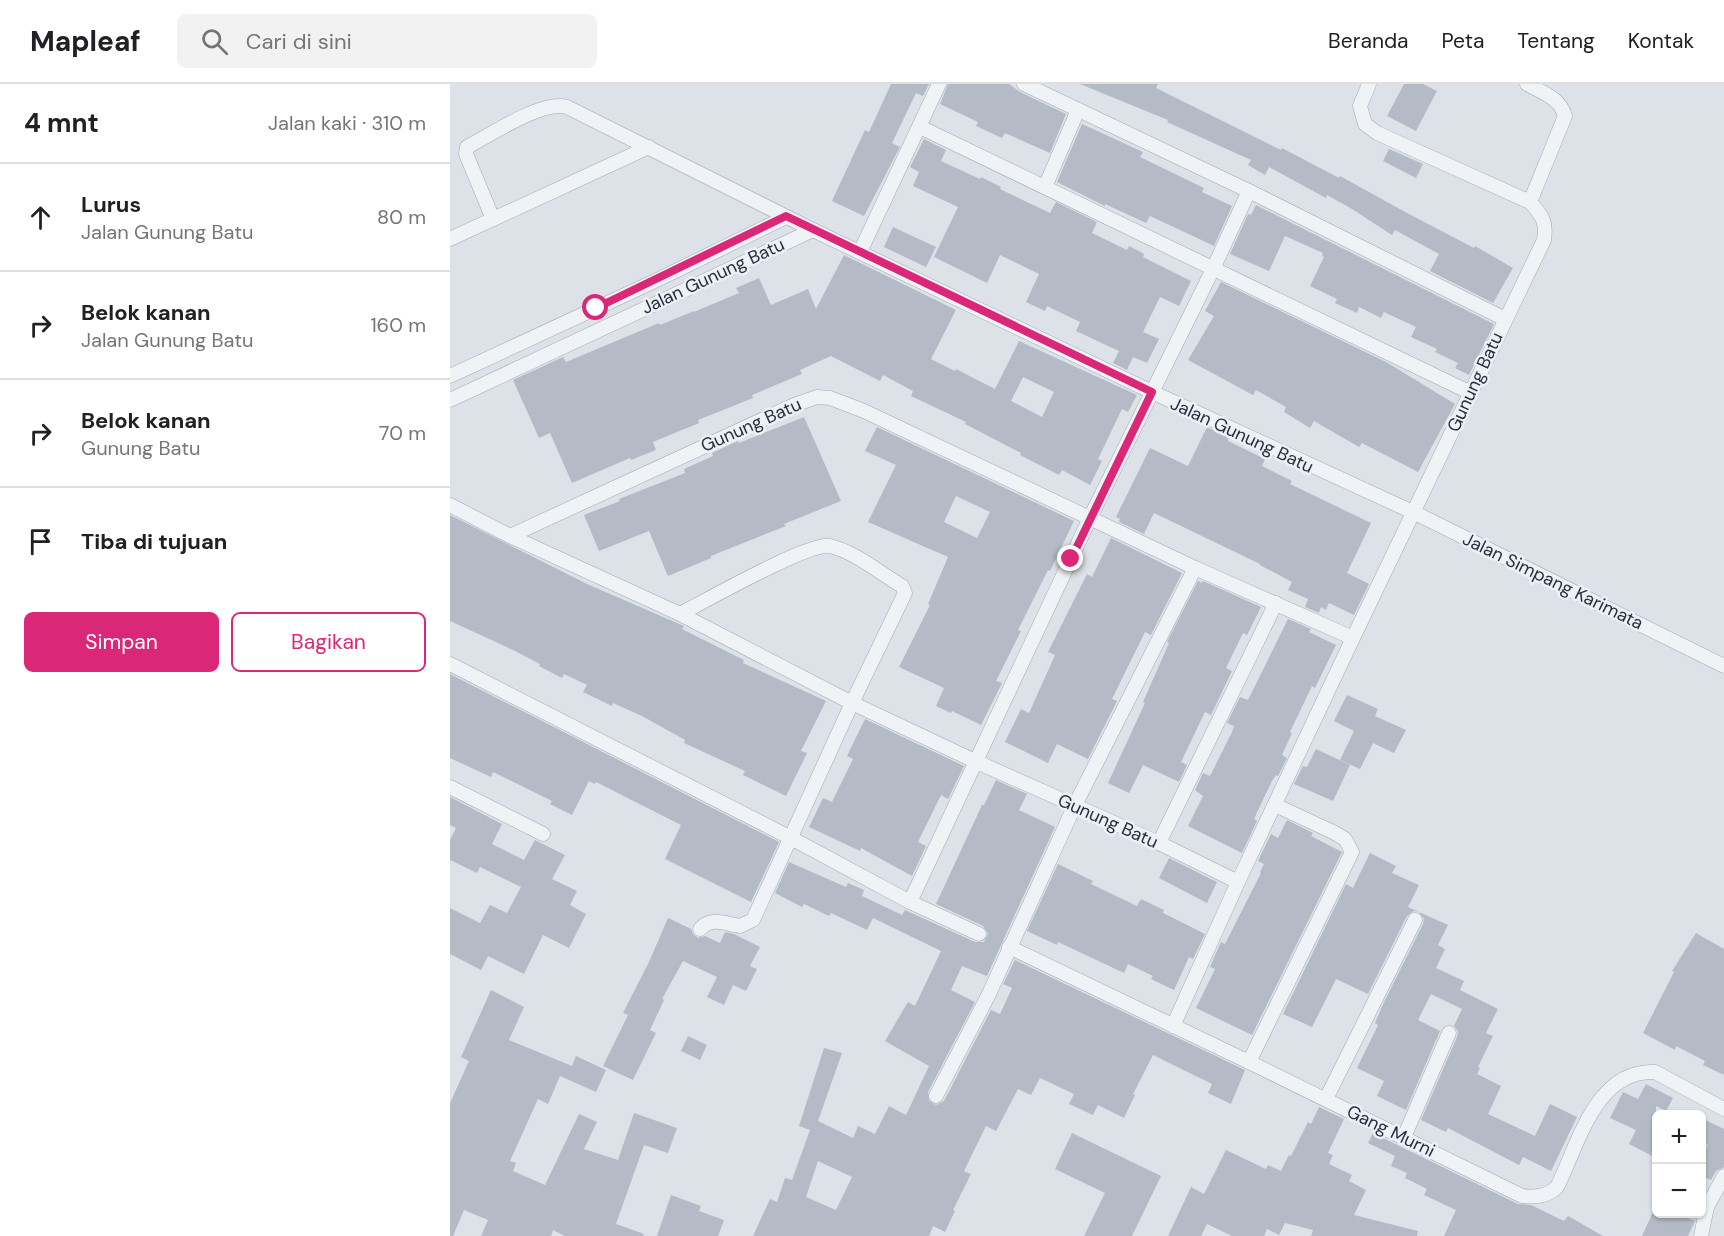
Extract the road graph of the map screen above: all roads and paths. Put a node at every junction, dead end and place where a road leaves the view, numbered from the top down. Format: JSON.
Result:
{"nodes":[{"id":1,"x":939,"y":84,"type":"edge"},
{"id":2,"x":1024,"y":84,"type":"edge"},
{"id":3,"x":1368,"y":84,"type":"edge"},
{"id":4,"x":1527,"y":84,"type":"edge"},
{"id":5,"x":1078,"y":110,"type":"junction"},
{"id":6,"x":920,"y":127,"type":"junction"},
{"id":7,"x":649,"y":147,"type":"junction"},
{"id":8,"x":1045,"y":187,"type":"junction"},
{"id":9,"x":1249,"y":191,"type":"junction"},
{"id":10,"x":1530,"y":202,"type":"junction"},
{"id":11,"x":786,"y":216,"type":"junction"},
{"id":12,"x":493,"y":219,"type":"junction"},
{"id":13,"x":813,"y":230,"type":"junction"},
{"id":14,"x":450,"y":239,"type":"edge"},
{"id":15,"x":860,"y":252,"type":"junction"},
{"id":16,"x":1213,"y":269,"type":"junction"},
{"id":17,"x":1505,"y":319,"type":"junction"},
{"id":18,"x":450,"y":376,"type":"edge"},
{"id":19,"x":450,"y":381,"type":"edge"},
{"id":20,"x":1152,"y":392,"type":"junction"},
{"id":21,"x":1471,"y":393,"type":"junction"},
{"id":22,"x":454,"y":398,"type":"edge"},
{"id":23,"x":1380,"y":499,"type":"joint"},
{"id":24,"x":450,"y":505,"type":"edge"},
{"id":25,"x":1414,"y":513,"type":"junction"},
{"id":26,"x":1090,"y":518,"type":"junction"},
{"id":27,"x":510,"y":536,"type":"junction"},
{"id":28,"x":1195,"y":568,"type":"junction"},
{"id":29,"x":1276,"y":603,"type":"junction"},
{"id":30,"x":680,"y":614,"type":"junction"},
{"id":31,"x":1353,"y":638,"type":"junction"},
{"id":32,"x":450,"y":664,"type":"edge"},
{"id":33,"x":1724,"y":666,"type":"edge"},
{"id":34,"x":852,"y":703,"type":"junction"},
{"id":35,"x":977,"y":762,"type":"junction"},
{"id":36,"x":450,"y":787,"type":"edge"},
{"id":37,"x":1275,"y":805,"type":"junction"},
{"id":38,"x":1074,"y":807,"type":"junction"},
{"id":39,"x":543,"y":834,"type":"dead end"},
{"id":40,"x":791,"y":838,"type":"junction"},
{"id":41,"x":1159,"y":843,"type":"junction"},
{"id":42,"x":1238,"y":882,"type":"junction"},
{"id":43,"x":910,"y":902,"type":"junction"},
{"id":44,"x":1415,"y":920,"type":"dead end"},
{"id":45,"x":700,"y":929,"type":"dead end"},
{"id":46,"x":979,"y":934,"type":"dead end"},
{"id":47,"x":1009,"y":947,"type":"junction"},
{"id":48,"x":1173,"y":1026,"type":"junction"},
{"id":49,"x":1449,"y":1033,"type":"dead end"},
{"id":50,"x":1249,"y":1062,"type":"junction"},
{"id":51,"x":936,"y":1096,"type":"dead end"},
{"id":52,"x":1326,"y":1099,"type":"junction"},
{"id":53,"x":1724,"y":1109,"type":"edge"},
{"id":54,"x":1404,"y":1137,"type":"junction"},
{"id":55,"x":1724,"y":1176,"type":"edge"},
{"id":56,"x":1701,"y":1236,"type":"edge"}],
"edges":[{"from":1,"to":6,"type":"street"},
{"from":2,"to":5,"type":"street","name":"Gunung Batu"},
{"from":3,"to":10,"type":"street"},
{"from":4,"to":10,"type":"street"},
{"from":5,"to":8,"type":"street"},
{"from":5,"to":9,"type":"street","name":"Gunung Batu"},
{"from":6,"to":8,"type":"street"},
{"from":6,"to":15,"type":"street"},
{"from":7,"to":11,"type":"street"},
{"from":7,"to":12,"type":"street"},
{"from":7,"to":12,"type":"street"},
{"from":8,"to":16,"type":"street"},
{"from":9,"to":16,"type":"street"},
{"from":9,"to":17,"type":"street","name":"Gunung Batu"},
{"from":10,"to":17,"type":"street"},
{"from":11,"to":13,"type":"street","name":"Jalan Gunung Batu"},
{"from":11,"to":18,"type":"street","name":"Jalan Gunung Batu"},
{"from":12,"to":14,"type":"street"},
{"from":13,"to":15,"type":"street","name":"Jalan Gunung Batu"},
{"from":13,"to":22,"type":"street","name":"Jalan Gunung Batu"},
{"from":15,"to":20,"type":"street","name":"Jalan Gunung Batu"},
{"from":16,"to":20,"type":"street"},
{"from":16,"to":21,"type":"street"},
{"from":17,"to":21,"type":"street","name":"Gunung Batu"},
{"from":19,"to":22,"type":"street"},
{"from":20,"to":23,"type":"street","name":"Jalan Gunung Batu"},
{"from":20,"to":26,"type":"street"},
{"from":21,"to":25,"type":"street","name":"Gunung Batu"},
{"from":23,"to":25,"type":"street","name":"Jalan Simpang Karimata"},
{"from":24,"to":27,"type":"street","name":"Gunung Batu"},
{"from":25,"to":31,"type":"street","name":"Gunung Batu"},
{"from":25,"to":33,"type":"street","name":"Jalan Simpang Karimata"},
{"from":26,"to":27,"type":"street","name":"Gunung Batu"},
{"from":26,"to":28,"type":"street","name":"Gunung Batu"},
{"from":26,"to":35,"type":"street"},
{"from":27,"to":30,"type":"street","name":"Gunung Batu"},
{"from":28,"to":29,"type":"street","name":"Gunung Batu"},
{"from":28,"to":38,"type":"street"},
{"from":29,"to":31,"type":"street","name":"Gunung Batu"},
{"from":29,"to":41,"type":"street"},
{"from":30,"to":34,"type":"street","name":"Gunung Batu"},
{"from":30,"to":34,"type":"street"},
{"from":31,"to":37,"type":"street","name":"Gunung Batu"},
{"from":32,"to":40,"type":"street"},
{"from":34,"to":35,"type":"street","name":"Gunung Batu"},
{"from":34,"to":40,"type":"street"},
{"from":35,"to":38,"type":"street","name":"Gunung Batu"},
{"from":35,"to":43,"type":"street"},
{"from":36,"to":39,"type":"street"},
{"from":37,"to":42,"type":"street","name":"Gunung Batu"},
{"from":37,"to":50,"type":"street"},
{"from":38,"to":41,"type":"street","name":"Gunung Batu"},
{"from":38,"to":47,"type":"street"},
{"from":40,"to":43,"type":"street"},
{"from":40,"to":45,"type":"street"},
{"from":41,"to":42,"type":"street","name":"Gunung Batu"},
{"from":42,"to":48,"type":"street","name":"Gunung Batu"},
{"from":43,"to":46,"type":"street"},
{"from":44,"to":52,"type":"street"},
{"from":47,"to":48,"type":"street","name":"Gang Murni"},
{"from":47,"to":51,"type":"street"},
{"from":48,"to":50,"type":"street","name":"Gang Murni"},
{"from":49,"to":54,"type":"street"},
{"from":50,"to":52,"type":"street","name":"Gang Murni"},
{"from":52,"to":54,"type":"street","name":"Gang Murni"},
{"from":53,"to":54,"type":"street","name":"Gang Murni"},
{"from":55,"to":56,"type":"street"}]}
